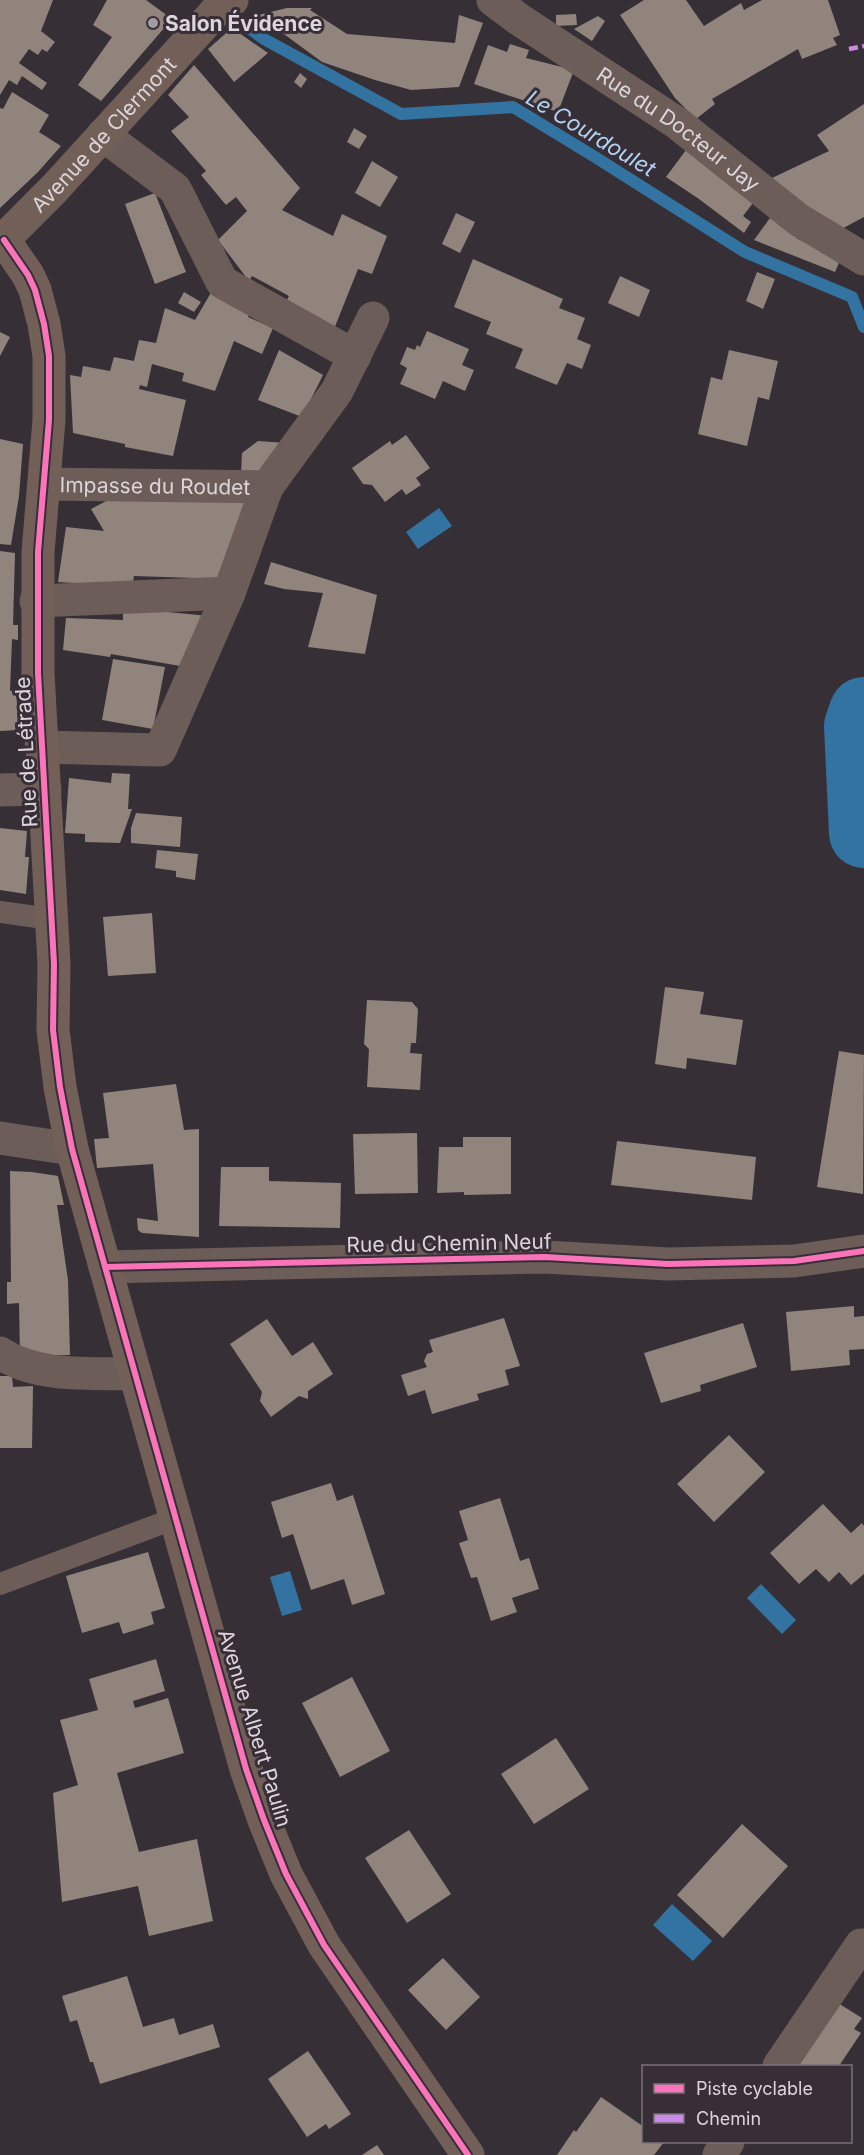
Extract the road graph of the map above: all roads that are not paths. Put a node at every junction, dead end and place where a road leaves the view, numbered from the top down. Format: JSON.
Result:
{"nodes":[{"id":1,"x":493,"y":0,"type":"edge"},
{"id":2,"x":220,"y":10,"type":"edge"},
{"id":3,"x":103,"y":135,"type":"junction"},
{"id":4,"x":2,"y":241,"type":"edge"},
{"id":5,"x":864,"y":259,"type":"edge"},
{"id":6,"x":373,"y":318,"type":"dead end"},
{"id":7,"x":355,"y":356,"type":"junction"},
{"id":8,"x":44,"y":484,"type":"junction"},
{"id":9,"x":267,"y":487,"type":"junction"},
{"id":10,"x":229,"y":593,"type":"junction"},
{"id":11,"x":36,"y":601,"type":"junction"},
{"id":12,"x":41,"y":747,"type":"junction"},
{"id":13,"x":45,"y":789,"type":"junction"},
{"id":14,"x":0,"y":790,"type":"edge"},
{"id":15,"x":0,"y":912,"type":"edge"},
{"id":16,"x":51,"y":919,"type":"junction"},
{"id":17,"x":0,"y":1138,"type":"edge"},
{"id":18,"x":72,"y":1149,"type":"junction"},
{"id":19,"x":864,"y":1251,"type":"edge"},
{"id":20,"x":105,"y":1267,"type":"junction"},
{"id":21,"x":0,"y":1353,"type":"edge"},
{"id":22,"x":135,"y":1374,"type":"junction"},
{"id":23,"x":177,"y":1518,"type":"junction"},
{"id":24,"x":0,"y":1584,"type":"edge"},
{"id":25,"x":864,"y":1945,"type":"edge"},
{"id":26,"x":780,"y":2065,"type":"edge"},
{"id":27,"x":728,"y":2143,"type":"edge"},
{"id":28,"x":468,"y":2155,"type":"edge"},
{"id":29,"x":719,"y":2155,"type":"edge"}],
"edges":[{"from":1,"to":5,"type":"street","name":"Rue du Docteur Jay"},
{"from":2,"to":3,"type":"street","name":"Avenue de Clermont"},
{"from":3,"to":4,"type":"street","name":"Avenue de Clermont"},
{"from":3,"to":7,"type":"street"},
{"from":4,"to":8,"type":"street","name":"Rue de Létrade"},
{"from":6,"to":7,"type":"street"},
{"from":7,"to":9,"type":"street"},
{"from":8,"to":9,"type":"street","name":"Impasse du Roudet"},
{"from":8,"to":11,"type":"street","name":"Rue de Létrade"},
{"from":9,"to":10,"type":"street"},
{"from":10,"to":11,"type":"street"},
{"from":10,"to":12,"type":"street"},
{"from":11,"to":12,"type":"street","name":"Rue de Létrade"},
{"from":12,"to":13,"type":"street","name":"Rue de Létrade"},
{"from":13,"to":14,"type":"street"},
{"from":13,"to":16,"type":"street","name":"Rue de Létrade"},
{"from":15,"to":16,"type":"lane"},
{"from":16,"to":18,"type":"street","name":"Rue de Létrade"},
{"from":17,"to":18,"type":"street"},
{"from":18,"to":20,"type":"street","name":"Rue de Létrade"},
{"from":19,"to":20,"type":"street","name":"Rue du Chemin Neuf"},
{"from":20,"to":22,"type":"street","name":"Avenue Albert Paulin"},
{"from":21,"to":22,"type":"street"},
{"from":22,"to":23,"type":"street","name":"Avenue Albert Paulin"},
{"from":23,"to":24,"type":"lane"},
{"from":23,"to":28,"type":"street","name":"Avenue Albert Paulin"},
{"from":25,"to":26,"type":"street"},
{"from":27,"to":29,"type":"street"}]}
